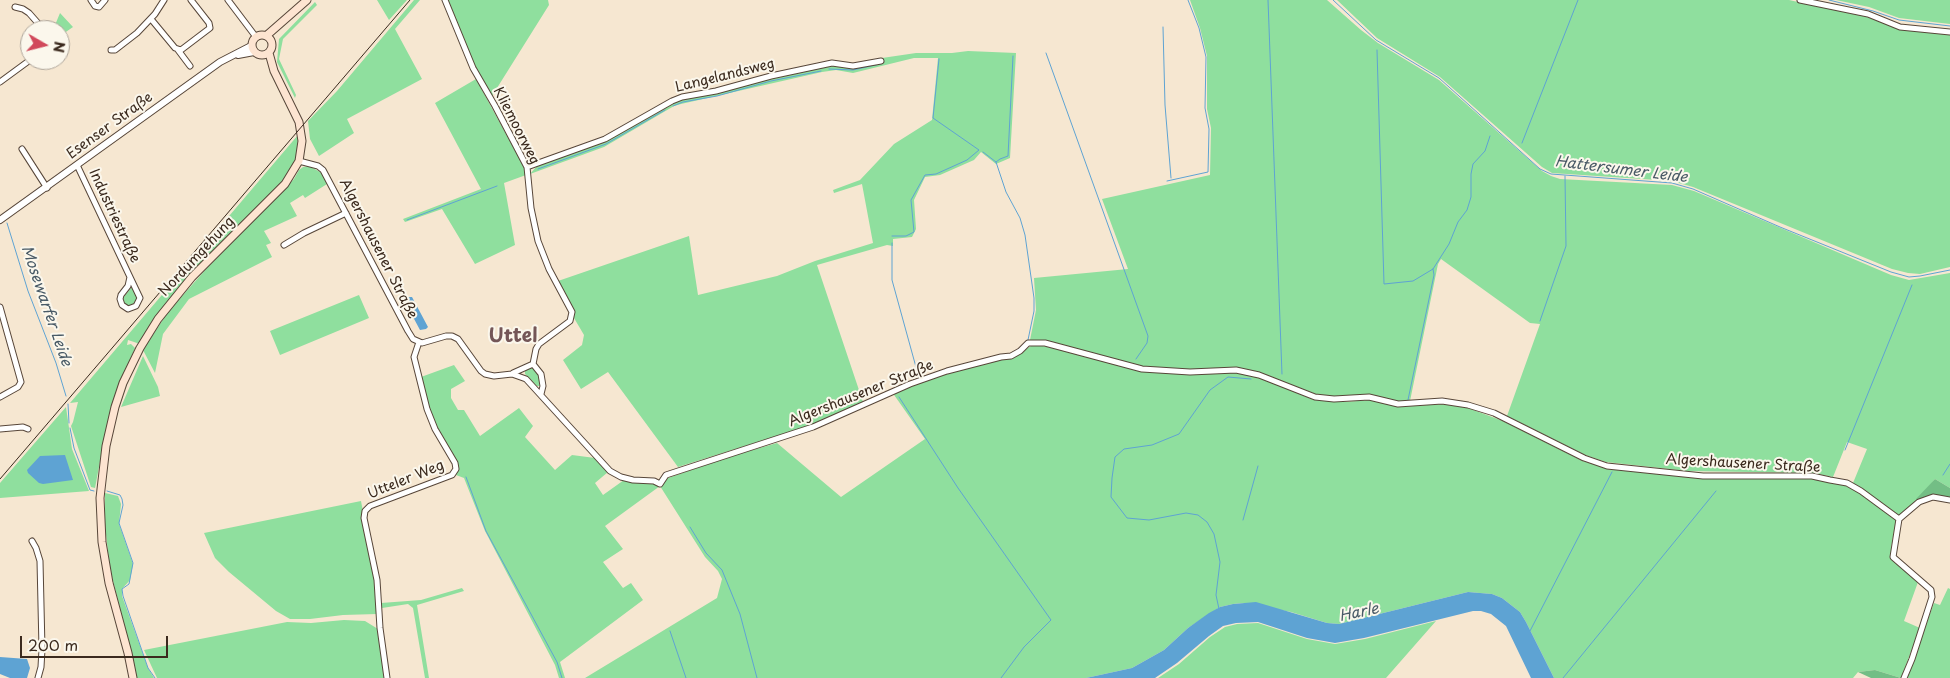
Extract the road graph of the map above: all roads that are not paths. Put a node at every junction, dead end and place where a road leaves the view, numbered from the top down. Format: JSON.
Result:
{"nodes":[{"id":1,"x":91,"y":0,"type":"edge"},
{"id":2,"x":105,"y":0,"type":"edge"},
{"id":3,"x":164,"y":0,"type":"edge"},
{"id":4,"x":191,"y":0,"type":"edge"},
{"id":5,"x":228,"y":0,"type":"edge"},
{"id":6,"x":307,"y":0,"type":"edge"},
{"id":7,"x":445,"y":0,"type":"edge"},
{"id":8,"x":1800,"y":0,"type":"edge"},
{"id":9,"x":15,"y":7,"type":"dead end"},
{"id":10,"x":151,"y":19,"type":"junction"},
{"id":11,"x":35,"y":20,"type":"edge"},
{"id":12,"x":1950,"y":32,"type":"edge"},
{"id":13,"x":256,"y":37,"type":"junction"},
{"id":14,"x":268,"y":38,"type":"junction"},
{"id":15,"x":252,"y":49,"type":"junction"},
{"id":16,"x":111,"y":50,"type":"dead end"},
{"id":17,"x":178,"y":50,"type":"junction"},
{"id":18,"x":266,"y":54,"type":"junction"},
{"id":19,"x":881,"y":61,"type":"dead end"},
{"id":20,"x":190,"y":66,"type":"dead end"},
{"id":21,"x":20,"y":68,"type":"edge"},
{"id":22,"x":0,"y":74,"type":"edge"},
{"id":23,"x":2,"y":81,"type":"edge"},
{"id":24,"x":22,"y":149,"type":"dead end"},
{"id":25,"x":299,"y":161,"type":"junction"},
{"id":26,"x":77,"y":165,"type":"junction"},
{"id":27,"x":527,"y":167,"type":"junction"},
{"id":28,"x":47,"y":188,"type":"junction"},
{"id":29,"x":346,"y":213,"type":"junction"},
{"id":30,"x":0,"y":220,"type":"edge"},
{"id":31,"x":284,"y":245,"type":"dead end"},
{"id":32,"x":130,"y":277,"type":"junction"},
{"id":33,"x":0,"y":308,"type":"edge"},
{"id":34,"x":419,"y":342,"type":"junction"},
{"id":35,"x":533,"y":364,"type":"junction"},
{"id":36,"x":512,"y":374,"type":"junction"},
{"id":37,"x":541,"y":394,"type":"junction"},
{"id":38,"x":0,"y":397,"type":"edge"},
{"id":39,"x":0,"y":429,"type":"edge"},
{"id":40,"x":28,"y":429,"type":"dead end"},
{"id":41,"x":1950,"y":500,"type":"edge"},
{"id":42,"x":1899,"y":519,"type":"junction"},
{"id":43,"x":32,"y":541,"type":"dead end"},
{"id":44,"x":38,"y":678,"type":"edge"},
{"id":45,"x":133,"y":678,"type":"edge"},
{"id":46,"x":387,"y":678,"type":"edge"},
{"id":47,"x":1904,"y":678,"type":"edge"}],
"edges":[{"from":1,"to":2,"type":"street"},
{"from":3,"to":10,"type":"street"},
{"from":4,"to":17,"type":"street"},
{"from":5,"to":13,"type":"street"},
{"from":6,"to":14,"type":"main road"},
{"from":7,"to":27,"type":"street","name":"Kliemoorweg"},
{"from":8,"to":12,"type":"street"},
{"from":9,"to":11,"type":"street"},
{"from":10,"to":16,"type":"street"},
{"from":10,"to":17,"type":"street"},
{"from":13,"to":14,"type":"main road"},
{"from":13,"to":15,"type":"main road"},
{"from":14,"to":18,"type":"main road"},
{"from":15,"to":18,"type":"main road"},
{"from":15,"to":26,"type":"street","name":"Esenser Straße"},
{"from":17,"to":20,"type":"street"},
{"from":18,"to":25,"type":"main road","name":"Nordumgehung"},
{"from":19,"to":27,"type":"street","name":"Langelandsweg"},
{"from":21,"to":23,"type":"street"},
{"from":22,"to":23,"type":"street"},
{"from":24,"to":28,"type":"street"},
{"from":25,"to":29,"type":"street","name":"Algershausener Straße"},
{"from":25,"to":45,"type":"main road","name":"Nordumgehung"},
{"from":26,"to":28,"type":"street","name":"Esenser Straße"},
{"from":26,"to":32,"type":"street","name":"Industriestraße"},
{"from":27,"to":35,"type":"street","name":"Kliemoorweg"},
{"from":28,"to":30,"type":"street","name":"Esenser Straße"},
{"from":29,"to":31,"type":"street"},
{"from":29,"to":34,"type":"street","name":"Algershausener Straße"},
{"from":32,"to":32,"type":"street","name":"Industriestraße"},
{"from":33,"to":38,"type":"street"},
{"from":34,"to":36,"type":"street"},
{"from":34,"to":46,"type":"street","name":"Utteler Weg"},
{"from":35,"to":36,"type":"street"},
{"from":35,"to":37,"type":"street"},
{"from":36,"to":37,"type":"street","name":"Algershausener Straße"},
{"from":37,"to":42,"type":"street","name":"Algershausener Straße"},
{"from":39,"to":40,"type":"street"},
{"from":41,"to":42,"type":"street"},
{"from":42,"to":47,"type":"street"},
{"from":43,"to":44,"type":"street"}]}
